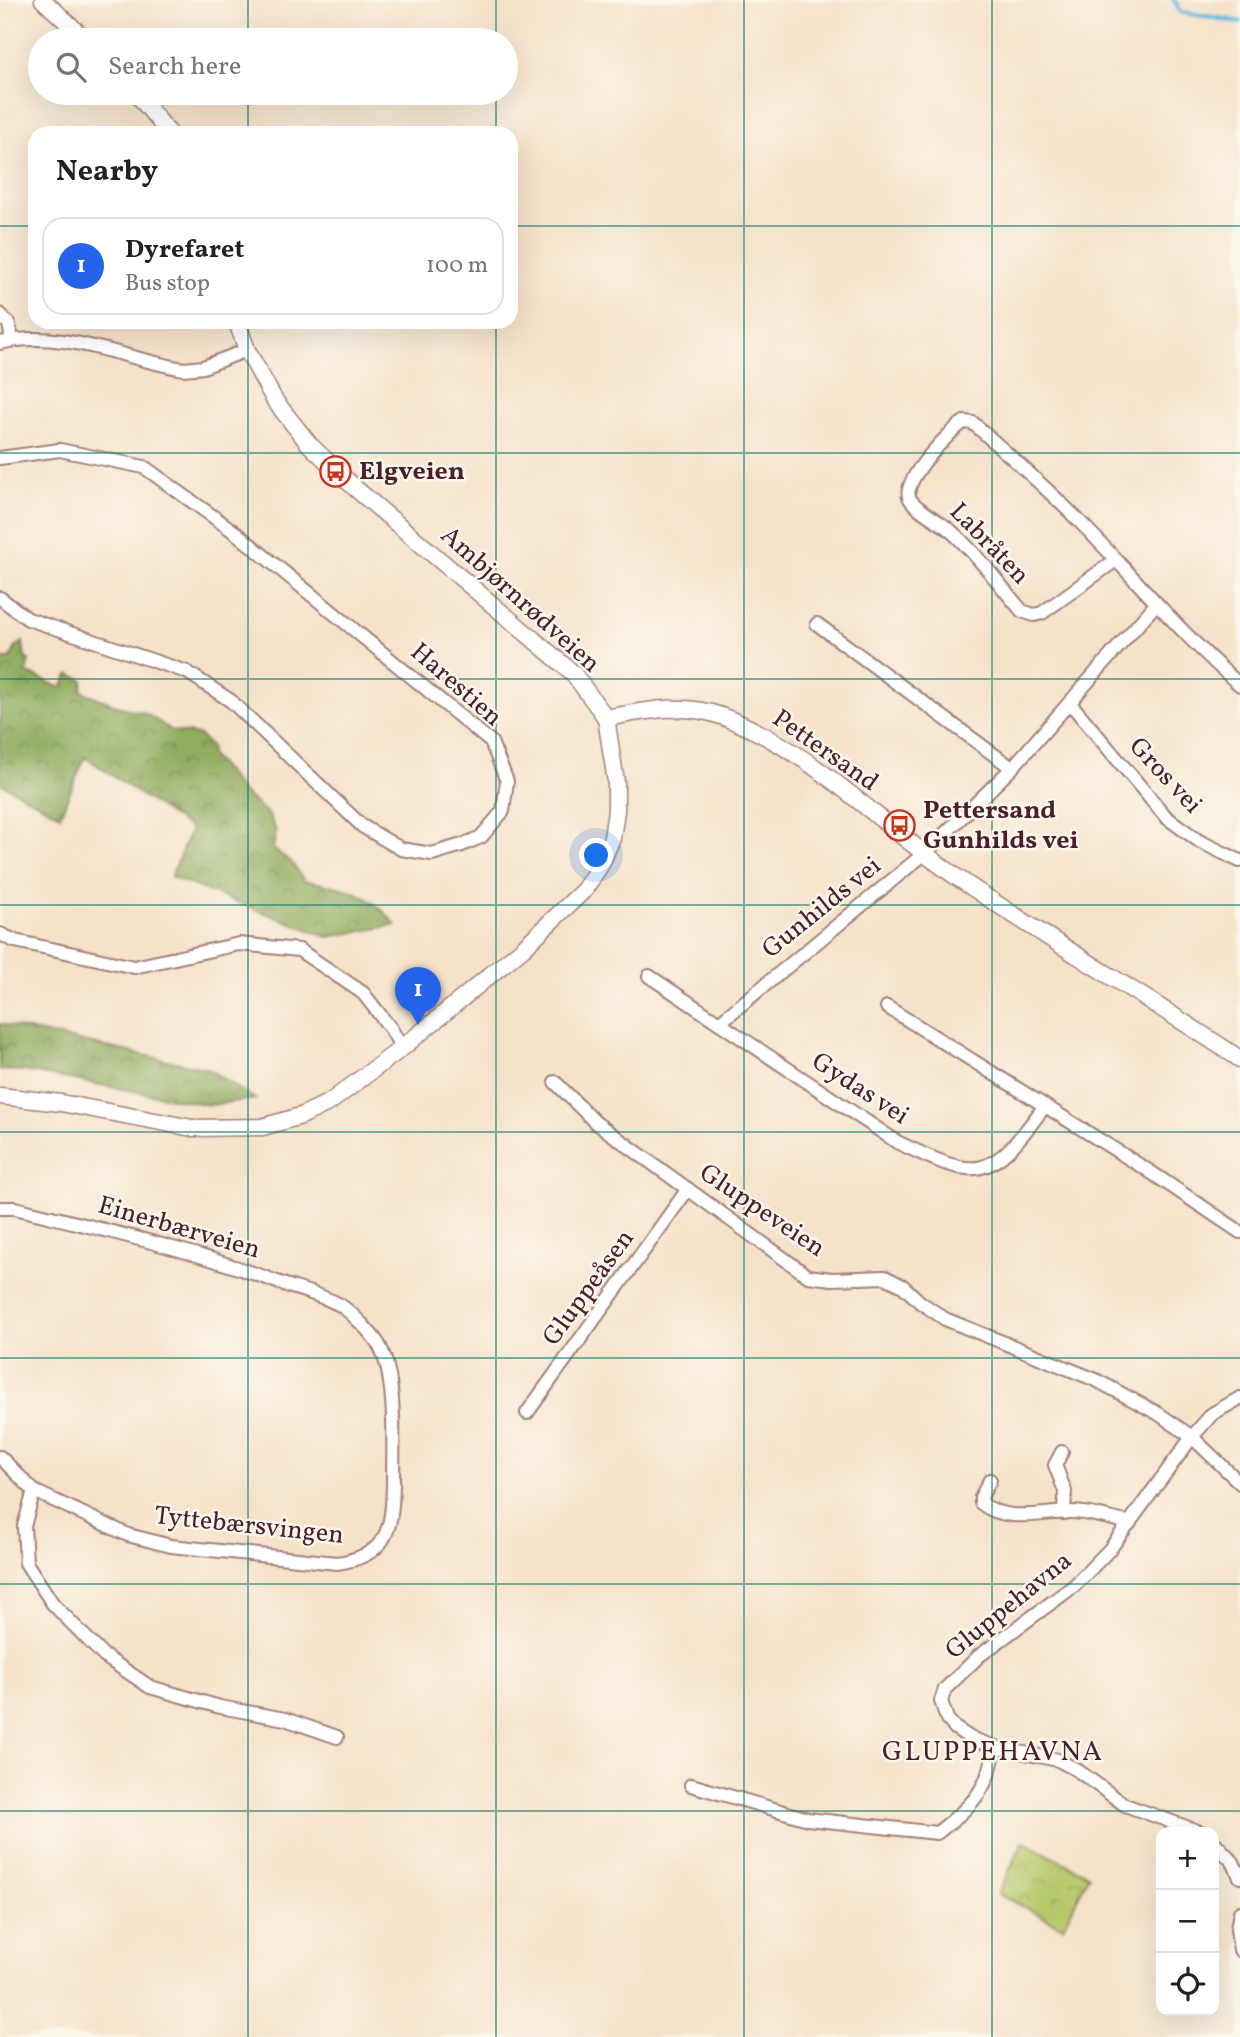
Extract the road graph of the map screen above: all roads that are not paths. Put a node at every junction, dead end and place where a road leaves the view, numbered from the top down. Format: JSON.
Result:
{"nodes":[{"id":1,"x":43,"y":0,"type":"edge"},
{"id":2,"x":73,"y":28,"type":"edge"},
{"id":3,"x":146,"y":105,"type":"edge"},
{"id":4,"x":163,"y":126,"type":"edge"},
{"id":5,"x":0,"y":314,"type":"edge"},
{"id":6,"x":240,"y":329,"type":"edge"},
{"id":7,"x":6,"y":342,"type":"edge"},
{"id":8,"x":247,"y":350,"type":"junction"},
{"id":9,"x":0,"y":458,"type":"edge"},
{"id":10,"x":1116,"y":560,"type":"junction"},
{"id":11,"x":0,"y":598,"type":"edge"},
{"id":12,"x":1156,"y":604,"type":"junction"},
{"id":13,"x":817,"y":624,"type":"dead end"},
{"id":14,"x":1240,"y":685,"type":"edge"},
{"id":15,"x":1070,"y":703,"type":"junction"},
{"id":16,"x":606,"y":718,"type":"junction"},
{"id":17,"x":1012,"y":768,"type":"junction"},
{"id":18,"x":925,"y":853,"type":"junction"},
{"id":19,"x":1240,"y":861,"type":"edge"},
{"id":20,"x":0,"y":934,"type":"edge"},
{"id":21,"x":649,"y":976,"type":"dead end"},
{"id":22,"x":887,"y":1007,"type":"dead end"},
{"id":23,"x":719,"y":1023,"type":"junction"},
{"id":24,"x":402,"y":1048,"type":"junction"},
{"id":25,"x":1240,"y":1059,"type":"edge"},
{"id":26,"x":555,"y":1082,"type":"dead end"},
{"id":27,"x":0,"y":1096,"type":"edge"},
{"id":28,"x":1044,"y":1107,"type":"junction"},
{"id":29,"x":688,"y":1189,"type":"junction"},
{"id":30,"x":0,"y":1208,"type":"edge"},
{"id":31,"x":1240,"y":1231,"type":"edge"},
{"id":32,"x":341,"y":1306,"type":"joint"},
{"id":33,"x":1240,"y":1398,"type":"edge"},
{"id":34,"x":527,"y":1413,"type":"dead end"},
{"id":35,"x":1192,"y":1437,"type":"junction"},
{"id":36,"x":1062,"y":1452,"type":"dead end"},
{"id":37,"x":0,"y":1457,"type":"edge"},
{"id":38,"x":990,"y":1480,"type":"dead end"},
{"id":39,"x":1240,"y":1483,"type":"edge"},
{"id":40,"x":34,"y":1490,"type":"junction"},
{"id":41,"x":1065,"y":1513,"type":"junction"},
{"id":42,"x":1130,"y":1523,"type":"junction"},
{"id":43,"x":337,"y":1737,"type":"dead end"},
{"id":44,"x":995,"y":1747,"type":"junction"},
{"id":45,"x":691,"y":1785,"type":"dead end"},
{"id":46,"x":1186,"y":1827,"type":"edge"},
{"id":47,"x":1219,"y":1847,"type":"edge"},
{"id":48,"x":1240,"y":1877,"type":"edge"},
{"id":49,"x":1240,"y":1912,"type":"edge"},
{"id":50,"x":1240,"y":1950,"type":"edge"}],
"edges":[{"from":1,"to":2,"type":"street"},
{"from":3,"to":4,"type":"street"},
{"from":5,"to":7,"type":"street"},
{"from":6,"to":8,"type":"street","name":"Ambjørnrødveien"},
{"from":7,"to":8,"type":"street"},
{"from":8,"to":16,"type":"street","name":"Ambjørnrødveien"},
{"from":9,"to":11,"type":"street","name":"Harestien"},
{"from":10,"to":10,"type":"street","name":"Labråten"},
{"from":10,"to":12,"type":"street","name":"Labråten"},
{"from":12,"to":14,"type":"street","name":"Labråten"},
{"from":12,"to":15,"type":"street","name":"Gunhilds vei"},
{"from":13,"to":17,"type":"street"},
{"from":15,"to":17,"type":"street","name":"Gunhilds vei"},
{"from":15,"to":19,"type":"street","name":"Gros vei"},
{"from":16,"to":18,"type":"street","name":"Pettersand"},
{"from":16,"to":24,"type":"street","name":"Ambjørnrødveien"},
{"from":17,"to":18,"type":"street","name":"Gunhilds vei"},
{"from":18,"to":23,"type":"street","name":"Gunhilds vei"},
{"from":18,"to":25,"type":"street","name":"Pettersand"},
{"from":20,"to":24,"type":"street"},
{"from":21,"to":23,"type":"street","name":"Gydas vei"},
{"from":22,"to":28,"type":"street"},
{"from":23,"to":28,"type":"street","name":"Gydas vei"},
{"from":24,"to":27,"type":"street","name":"Ambjørnrødveien"},
{"from":26,"to":29,"type":"street","name":"Gluppeveien"},
{"from":28,"to":31,"type":"street"},
{"from":29,"to":34,"type":"street","name":"Gluppeåsen"},
{"from":29,"to":35,"type":"street","name":"Gluppeveien"},
{"from":30,"to":32,"type":"street","name":"Einerbærveien"},
{"from":32,"to":40,"type":"street","name":"Tyttebærsvingen"},
{"from":33,"to":35,"type":"street"},
{"from":35,"to":39,"type":"street","name":"Gluppeveien"},
{"from":35,"to":42,"type":"street","name":"Gluppehavna"},
{"from":36,"to":41,"type":"street","name":"Gluppehavna"},
{"from":37,"to":40,"type":"street","name":"Tyttebærsvingen"},
{"from":38,"to":41,"type":"street","name":"Gluppehavna"},
{"from":40,"to":43,"type":"street"},
{"from":41,"to":42,"type":"street","name":"Gluppehavna"},
{"from":42,"to":44,"type":"street","name":"Gluppehavna"},
{"from":44,"to":45,"type":"street"},
{"from":44,"to":46,"type":"street","name":"Gluppehavna"},
{"from":47,"to":48,"type":"street"},
{"from":49,"to":50,"type":"street"}]}
